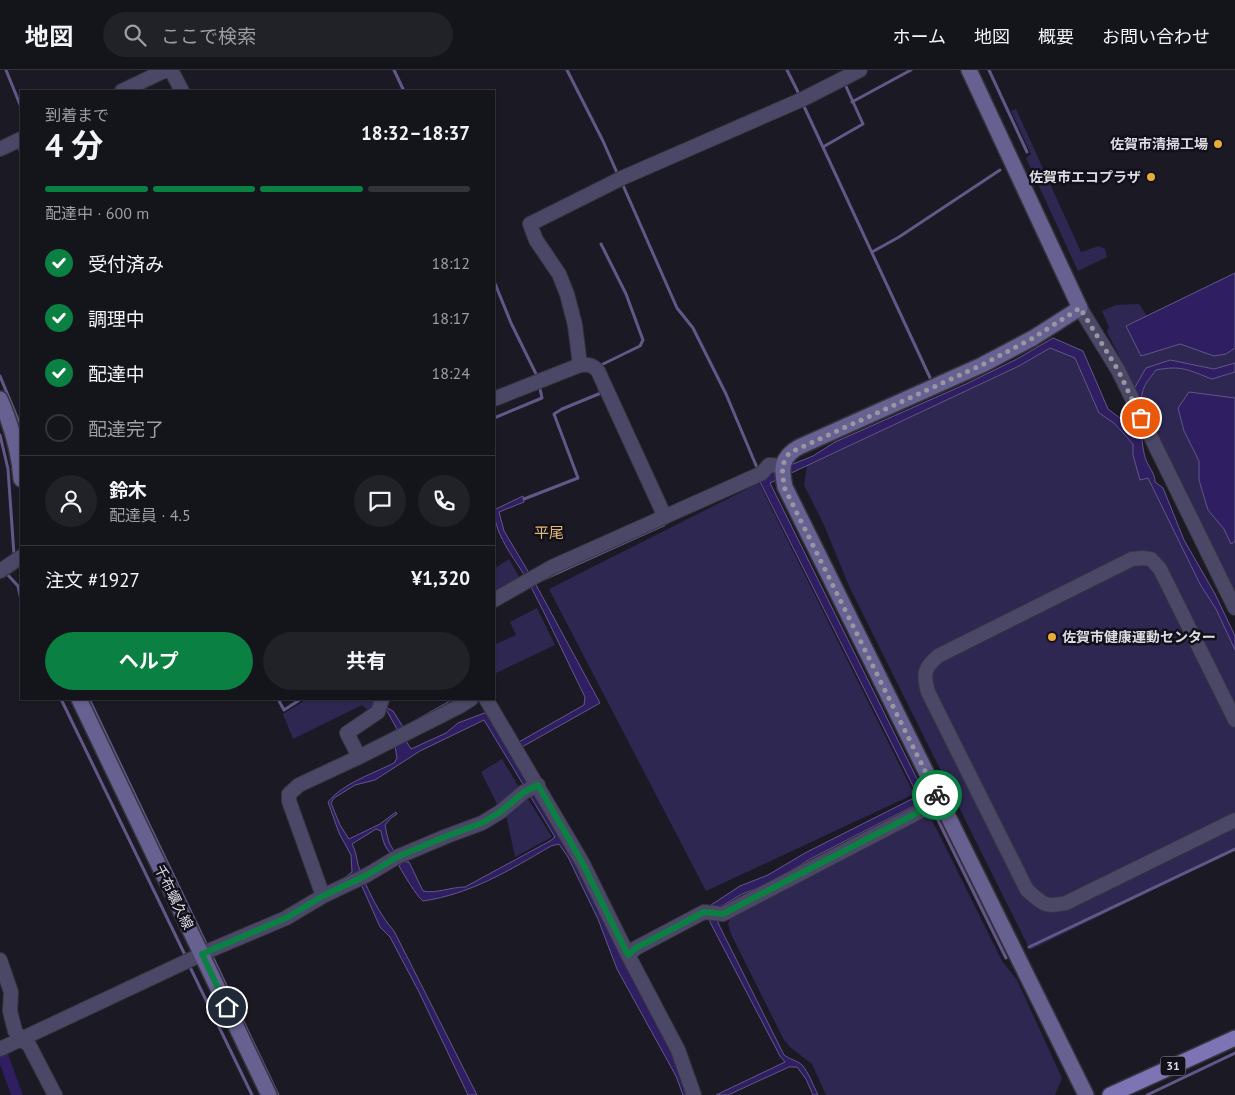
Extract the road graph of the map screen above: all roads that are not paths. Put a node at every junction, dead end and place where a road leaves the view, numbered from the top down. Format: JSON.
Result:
{"nodes":[{"id":1,"x":166,"y":70,"type":"edge"},
{"id":2,"x":171,"y":70,"type":"edge"},
{"id":3,"x":860,"y":70,"type":"edge"},
{"id":4,"x":970,"y":70,"type":"edge"},
{"id":5,"x":124,"y":90,"type":"edge"},
{"id":6,"x":181,"y":90,"type":"edge"},
{"id":7,"x":1080,"y":308,"type":"junction"},
{"id":8,"x":591,"y":367,"type":"junction"},
{"id":9,"x":0,"y":399,"type":"edge"},
{"id":10,"x":495,"y":399,"type":"edge"},
{"id":11,"x":20,"y":458,"type":"edge"},
{"id":12,"x":782,"y":466,"type":"junction"},
{"id":13,"x":665,"y":517,"type":"junction"},
{"id":14,"x":20,"y":557,"type":"edge"},
{"id":15,"x":3,"y":570,"type":"edge"},
{"id":16,"x":495,"y":599,"type":"edge"},
{"id":17,"x":1235,"y":608,"type":"edge"},
{"id":18,"x":79,"y":700,"type":"edge"},
{"id":19,"x":469,"y":700,"type":"edge"},
{"id":20,"x":487,"y":700,"type":"edge"},
{"id":21,"x":382,"y":702,"type":"edge"},
{"id":22,"x":1235,"y":720,"type":"edge"},
{"id":23,"x":359,"y":757,"type":"junction"},
{"id":24,"x":538,"y":785,"type":"junction"},
{"id":25,"x":934,"y":804,"type":"junction"},
{"id":26,"x":1235,"y":820,"type":"edge"},
{"id":27,"x":323,"y":896,"type":"junction"},
{"id":28,"x":199,"y":955,"type":"junction"},
{"id":29,"x":628,"y":955,"type":"junction"},
{"id":30,"x":0,"y":960,"type":"edge"},
{"id":31,"x":20,"y":1038,"type":"junction"},
{"id":32,"x":1235,"y":1038,"type":"edge"},
{"id":33,"x":3,"y":1047,"type":"edge"},
{"id":34,"x":55,"y":1095,"type":"edge"},
{"id":35,"x":269,"y":1095,"type":"edge"},
{"id":36,"x":694,"y":1095,"type":"edge"},
{"id":37,"x":1086,"y":1095,"type":"edge"},
{"id":38,"x":1110,"y":1095,"type":"edge"}],
"edges":[{"from":1,"to":5,"type":"street"},
{"from":2,"to":6,"type":"street"},
{"from":3,"to":8,"type":"street"},
{"from":4,"to":7,"type":"street"},
{"from":7,"to":12,"type":"street"},
{"from":7,"to":17,"type":"street"},
{"from":8,"to":10,"type":"street"},
{"from":8,"to":13,"type":"street"},
{"from":9,"to":11,"type":"street"},
{"from":12,"to":13,"type":"street"},
{"from":12,"to":25,"type":"street"},
{"from":13,"to":16,"type":"street"},
{"from":14,"to":15,"type":"street"},
{"from":18,"to":28,"type":"street","name":"千布蠣久線"},
{"from":19,"to":23,"type":"street"},
{"from":20,"to":24,"type":"street"},
{"from":21,"to":23,"type":"street"},
{"from":22,"to":26,"type":"street"},
{"from":23,"to":27,"type":"street"},
{"from":24,"to":27,"type":"street"},
{"from":24,"to":29,"type":"street"},
{"from":25,"to":29,"type":"street"},
{"from":25,"to":37,"type":"street"},
{"from":27,"to":28,"type":"street"},
{"from":28,"to":31,"type":"street"},
{"from":28,"to":35,"type":"street","name":"千布蠣久線"},
{"from":29,"to":36,"type":"street"},
{"from":30,"to":31,"type":"street"},
{"from":31,"to":33,"type":"street"},
{"from":31,"to":34,"type":"street"},
{"from":32,"to":38,"type":"main road","number":"31"}]}
